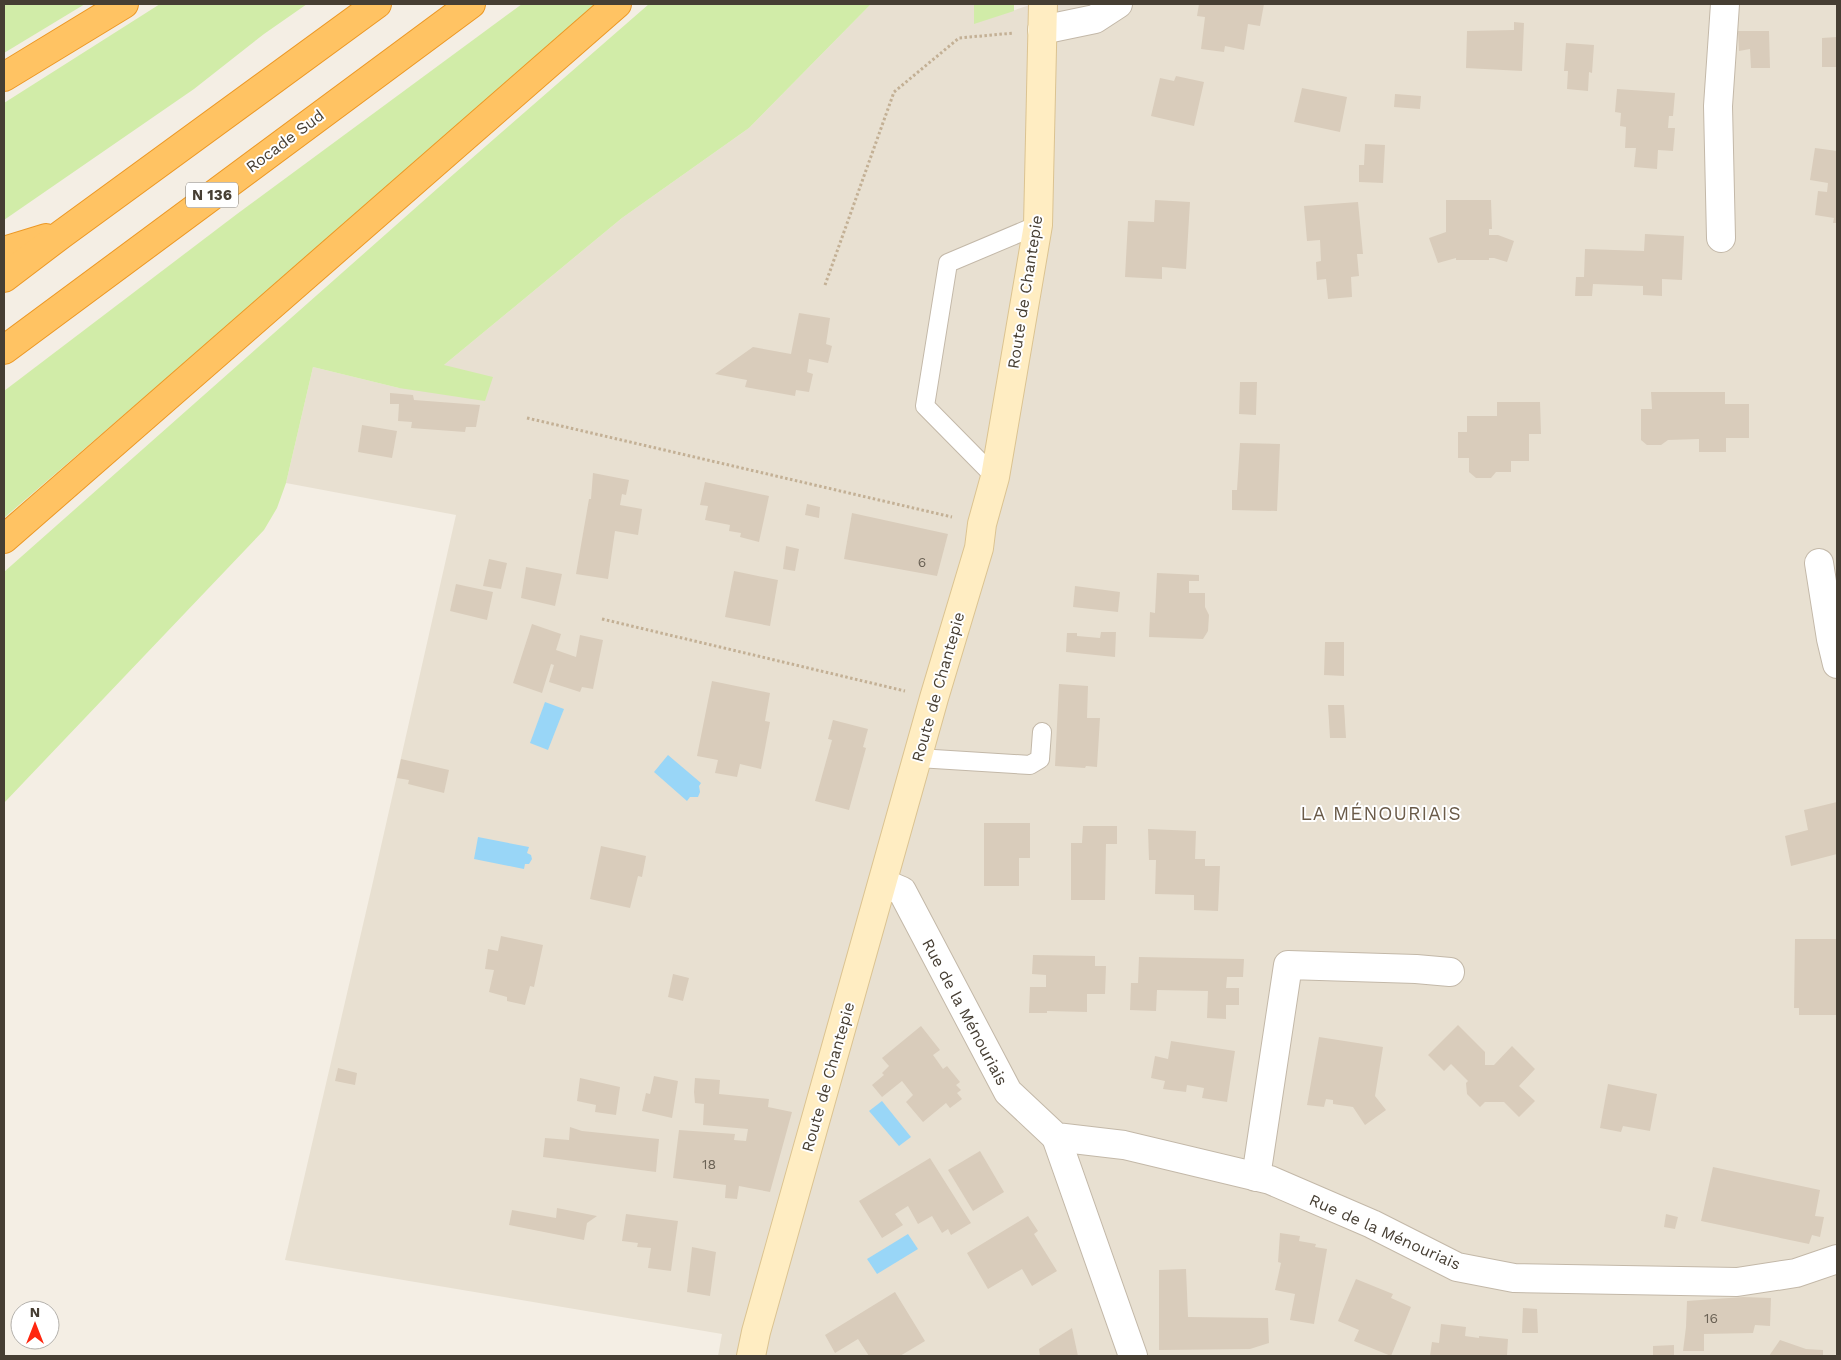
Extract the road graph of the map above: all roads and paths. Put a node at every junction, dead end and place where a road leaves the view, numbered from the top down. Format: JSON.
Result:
{"nodes":[{"id":1,"x":124,"y":4,"type":"edge"},
{"id":2,"x":377,"y":4,"type":"edge"},
{"id":3,"x":471,"y":4,"type":"edge"},
{"id":4,"x":617,"y":4,"type":"edge"},
{"id":5,"x":1118,"y":4,"type":"edge"},
{"id":6,"x":1725,"y":4,"type":"edge"},
{"id":7,"x":1042,"y":17,"type":"edge"},
{"id":8,"x":4,"y":77,"type":"edge"},
{"id":9,"x":1038,"y":225,"type":"junction"},
{"id":10,"x":62,"y":234,"type":"junction"},
{"id":11,"x":1721,"y":238,"type":"dead end"},
{"id":12,"x":4,"y":251,"type":"edge"},
{"id":13,"x":4,"y":278,"type":"edge"},
{"id":14,"x":825,"y":285,"type":"dead end"},
{"id":15,"x":4,"y":350,"type":"edge"},
{"id":16,"x":527,"y":418,"type":"dead end"},
{"id":17,"x":995,"y":477,"type":"junction"},
{"id":18,"x":982,"y":524,"type":"junction"},
{"id":19,"x":4,"y":539,"type":"edge"},
{"id":20,"x":1819,"y":563,"type":"dead end"},
{"id":21,"x":602,"y":619,"type":"dead end"},
{"id":22,"x":1837,"y":664,"type":"edge"},
{"id":23,"x":934,"y":698,"type":"junction"},
{"id":24,"x":1042,"y":732,"type":"dead end"},
{"id":25,"x":918,"y":758,"type":"junction"},
{"id":26,"x":883,"y":883,"type":"junction"},
{"id":27,"x":1450,"y":972,"type":"dead end"},
{"id":28,"x":1056,"y":1137,"type":"junction"},
{"id":29,"x":1256,"y":1177,"type":"junction"},
{"id":30,"x":1837,"y":1259,"type":"edge"},
{"id":31,"x":751,"y":1356,"type":"edge"},
{"id":32,"x":1133,"y":1356,"type":"edge"}],
"edges":[{"from":1,"to":8,"type":"highway"},
{"from":2,"to":10,"type":"highway"},
{"from":3,"to":15,"type":"highway","name":"Rocade Sud","number":"N 136"},
{"from":4,"to":19,"type":"highway"},
{"from":5,"to":7,"type":"street"},
{"from":6,"to":11,"type":"street"},
{"from":7,"to":9,"type":"street","name":"Route de Chantepie"},
{"from":7,"to":14,"type":"path"},
{"from":9,"to":17,"type":"street","name":"Route de Chantepie"},
{"from":9,"to":17,"type":"lane"},
{"from":10,"to":12,"type":"highway"},
{"from":10,"to":13,"type":"highway"},
{"from":16,"to":18,"type":"path"},
{"from":17,"to":18,"type":"street","name":"Route de Chantepie"},
{"from":18,"to":23,"type":"street","name":"Route de Chantepie"},
{"from":20,"to":22,"type":"street"},
{"from":21,"to":23,"type":"path"},
{"from":23,"to":25,"type":"street","name":"Route de Chantepie"},
{"from":24,"to":25,"type":"lane"},
{"from":25,"to":26,"type":"street","name":"Route de Chantepie"},
{"from":26,"to":28,"type":"street","name":"Rue de la Ménouriais"},
{"from":26,"to":31,"type":"street","name":"Route de Chantepie"},
{"from":27,"to":29,"type":"street"},
{"from":28,"to":29,"type":"street","name":"Rue de la Ménouriais"},
{"from":28,"to":32,"type":"street","name":"Rue de la Ménouriais"},
{"from":29,"to":30,"type":"street","name":"Rue de la Ménouriais"}]}
